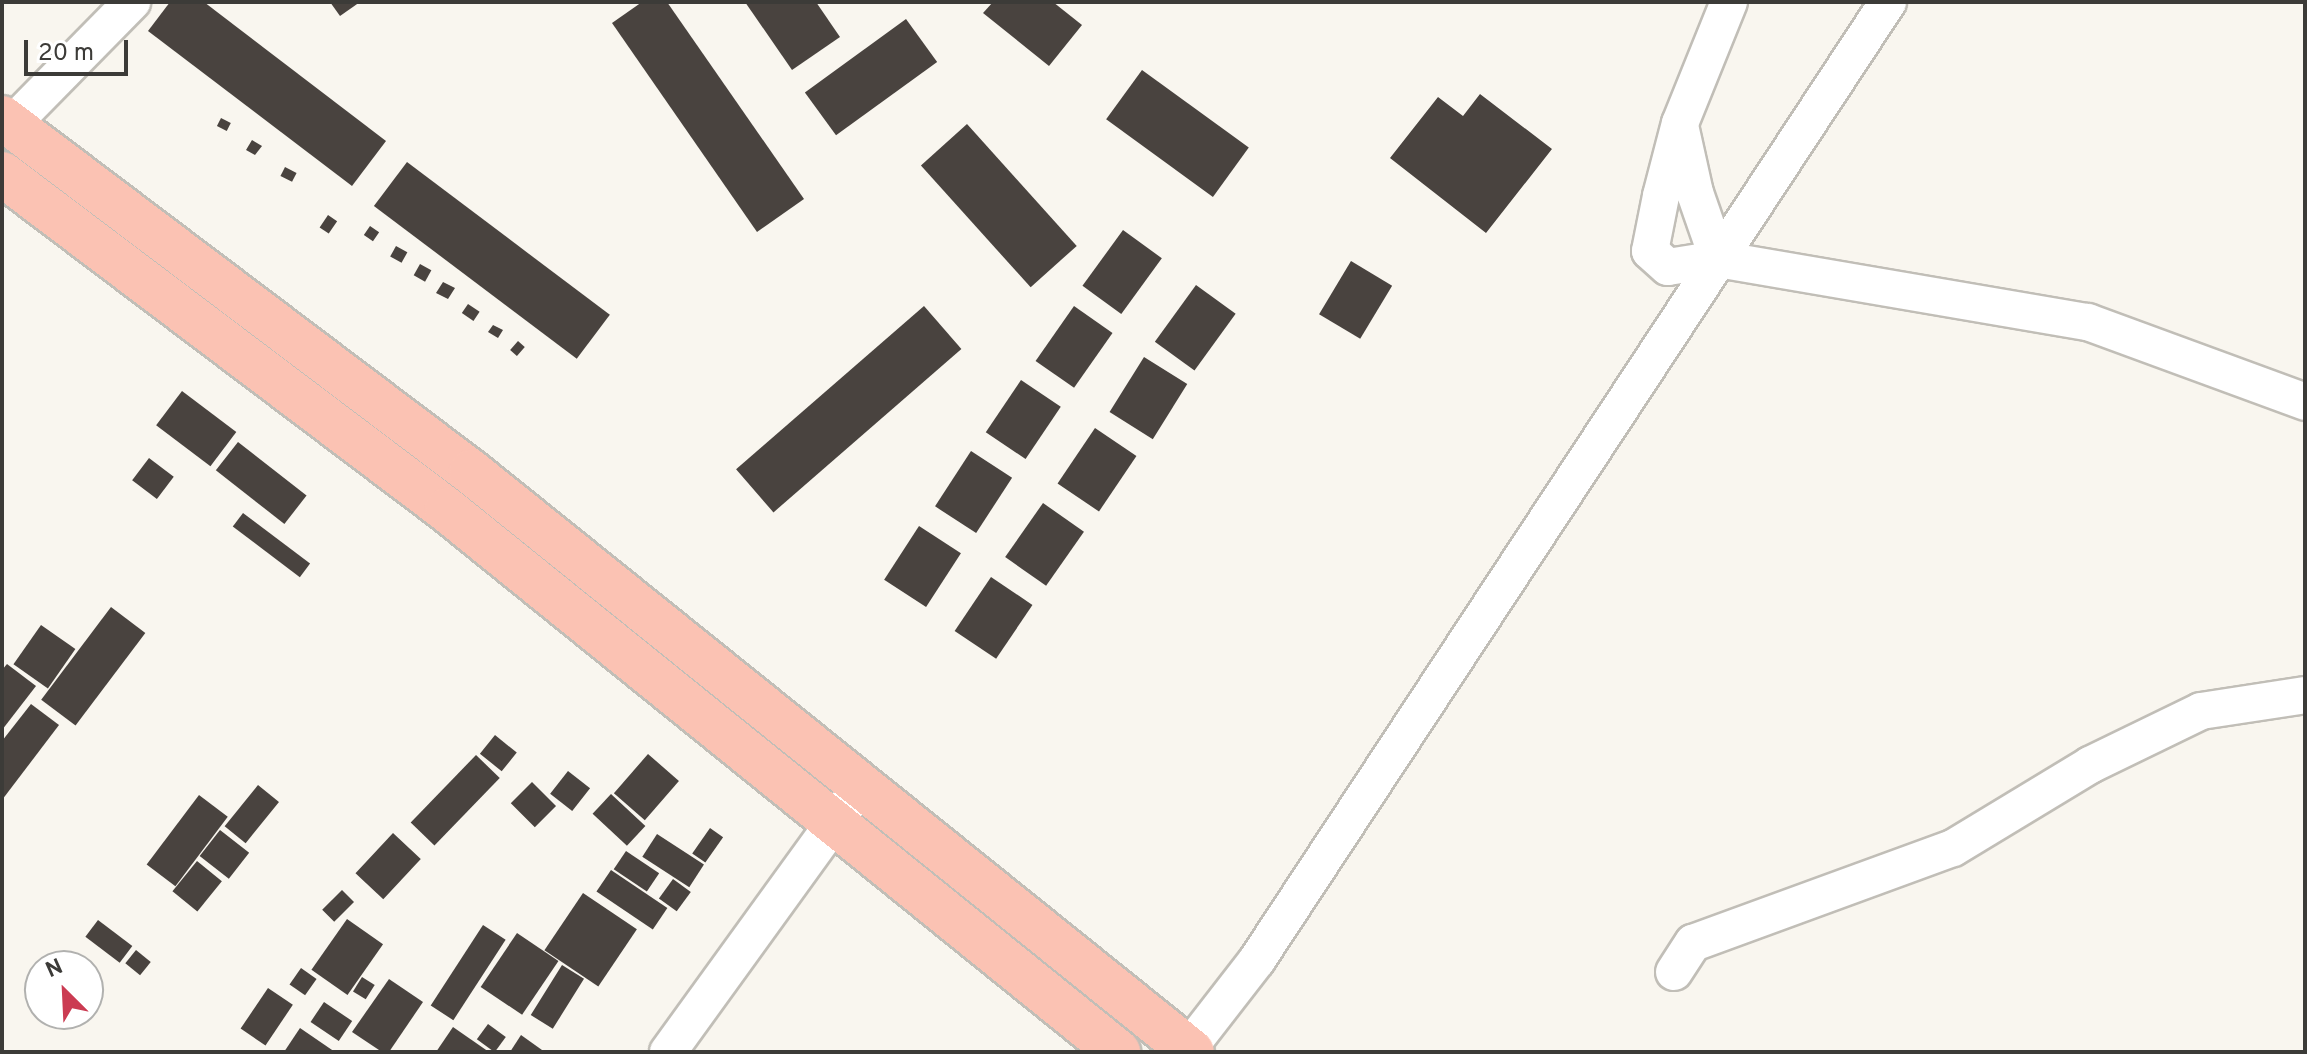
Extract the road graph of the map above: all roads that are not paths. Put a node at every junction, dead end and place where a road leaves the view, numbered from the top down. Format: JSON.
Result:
{"nodes":[{"id":1,"x":1729,"y":2,"type":"edge"},
{"id":2,"x":1888,"y":2,"type":"edge"},
{"id":3,"x":121,"y":5,"type":"edge"},
{"id":4,"x":7,"y":122,"type":"edge"},
{"id":5,"x":1680,"y":123,"type":"junction"},
{"id":6,"x":2,"y":174,"type":"edge"},
{"id":7,"x":1718,"y":259,"type":"junction"},
{"id":8,"x":2305,"y":402,"type":"edge"},
{"id":9,"x":2305,"y":695,"type":"edge"},
{"id":10,"x":863,"y":787,"type":"junction"},
{"id":11,"x":831,"y":820,"type":"junction"},
{"id":12,"x":1674,"y":972,"type":"dead end"},
{"id":13,"x":1190,"y":1051,"type":"edge"},
{"id":14,"x":668,"y":1052,"type":"edge"},
{"id":15,"x":1118,"y":1052,"type":"edge"}],
"edges":[{"from":1,"to":5,"type":"street"},
{"from":2,"to":7,"type":"street"},
{"from":3,"to":4,"type":"street"},
{"from":4,"to":10,"type":"main road"},
{"from":5,"to":7,"type":"street"},
{"from":5,"to":7,"type":"street"},
{"from":6,"to":11,"type":"main road"},
{"from":7,"to":8,"type":"street"},
{"from":7,"to":13,"type":"street"},
{"from":9,"to":12,"type":"street"},
{"from":10,"to":11,"type":"street"},
{"from":10,"to":13,"type":"main road"},
{"from":11,"to":14,"type":"street"},
{"from":11,"to":15,"type":"main road"}]}
